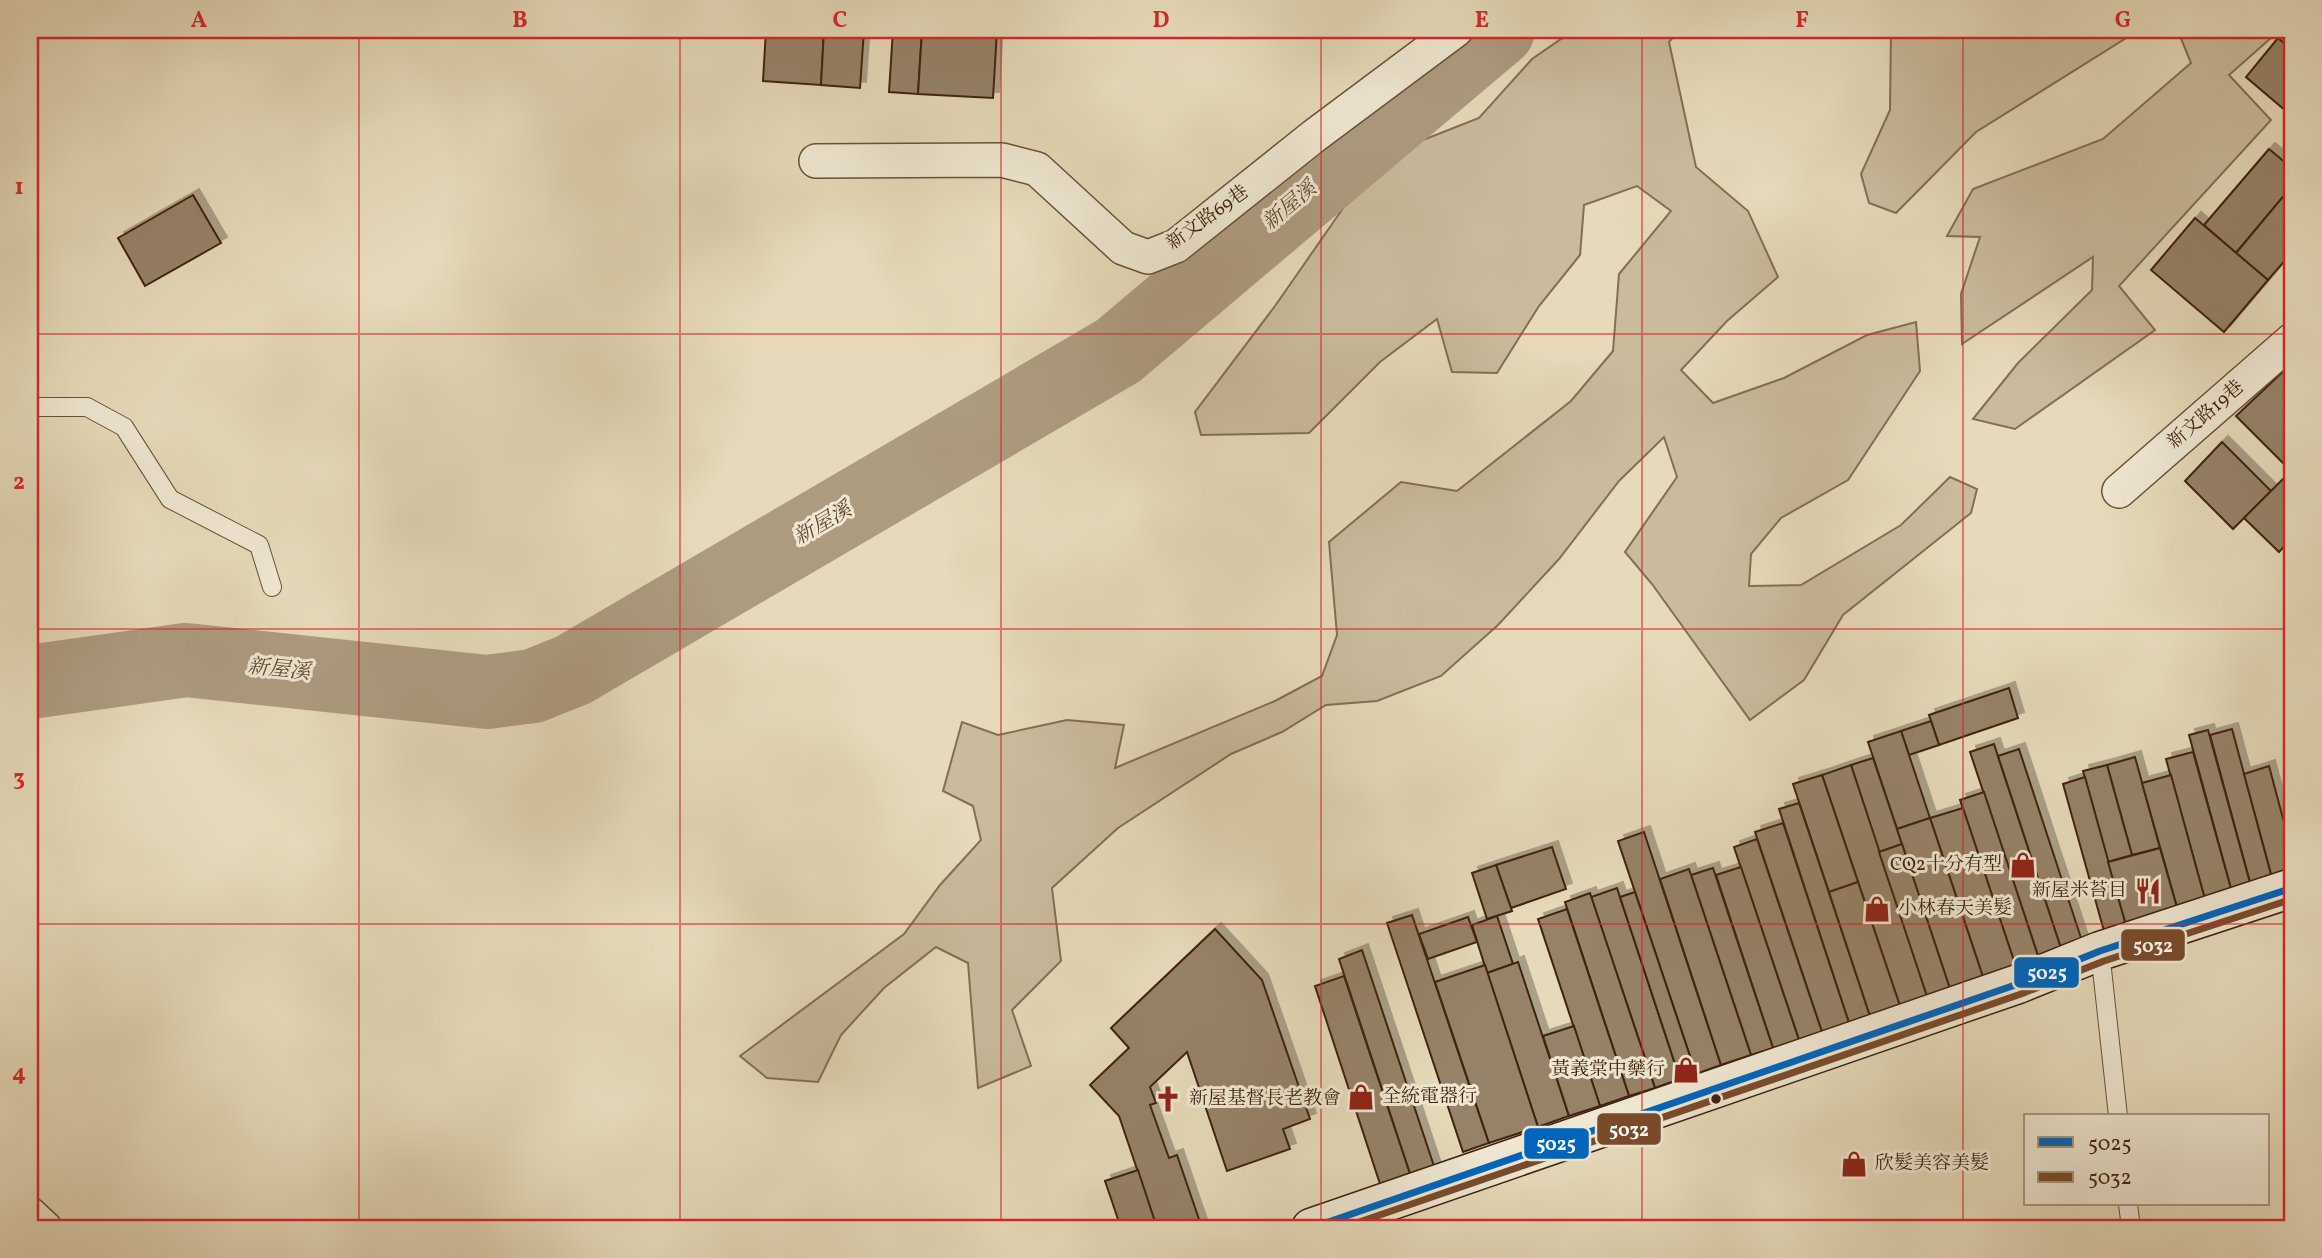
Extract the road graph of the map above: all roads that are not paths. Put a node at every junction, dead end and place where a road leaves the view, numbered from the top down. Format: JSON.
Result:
{"nodes":[{"id":1,"x":1456,"y":30,"type":"edge"},
{"id":2,"x":816,"y":162,"type":"dead end"},
{"id":3,"x":2292,"y":340,"type":"edge"},
{"id":4,"x":30,"y":407,"type":"edge"},
{"id":5,"x":2119,"y":491,"type":"dead end"},
{"id":6,"x":272,"y":587,"type":"dead end"},
{"id":7,"x":2292,"y":888,"type":"edge"},
{"id":8,"x":2100,"y":951,"type":"junction"},
{"id":9,"x":2118,"y":1114,"type":"edge"},
{"id":10,"x":2128,"y":1206,"type":"edge"},
{"id":11,"x":30,"y":1214,"type":"edge"},
{"id":12,"x":45,"y":1228,"type":"edge"},
{"id":13,"x":1311,"y":1228,"type":"edge"},
{"id":14,"x":2131,"y":1228,"type":"edge"}],
"edges":[{"from":1,"to":2,"type":"street","name":"新文路69巷"},
{"from":3,"to":5,"type":"street","name":"新文路19巷"},
{"from":4,"to":6,"type":"lane"},
{"from":7,"to":8,"type":"main road"},
{"from":8,"to":9,"type":"lane"},
{"from":8,"to":13,"type":"main road"},
{"from":10,"to":14,"type":"lane"},
{"from":11,"to":12,"type":"street"}]}
